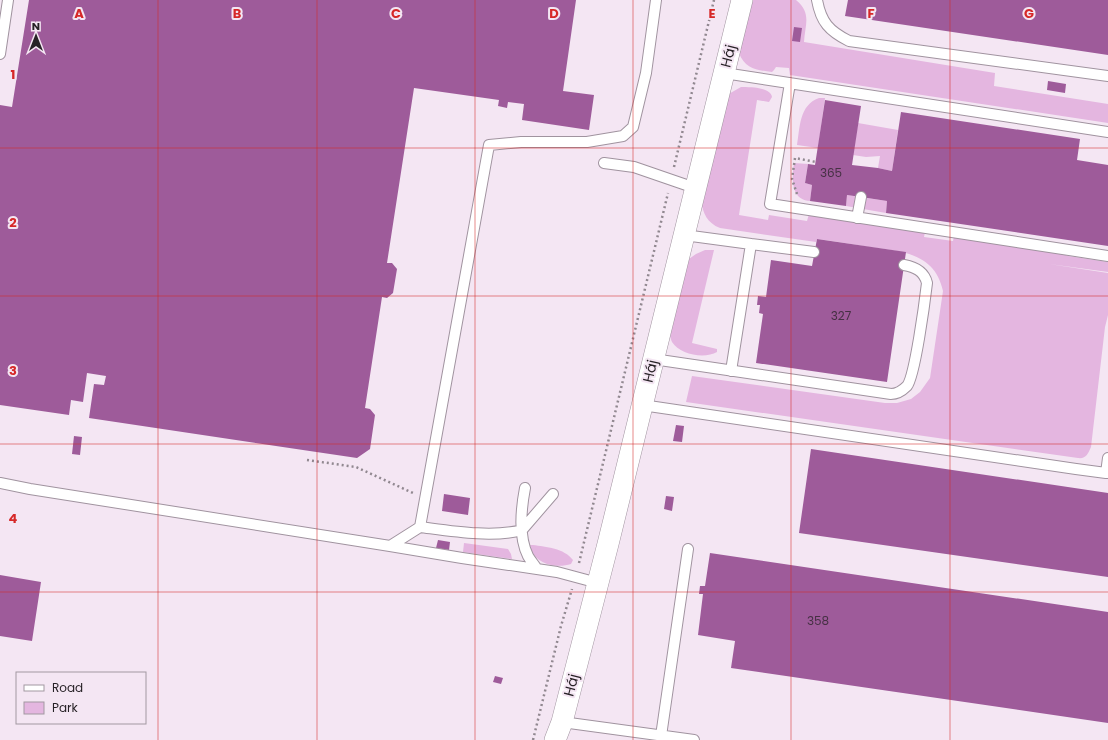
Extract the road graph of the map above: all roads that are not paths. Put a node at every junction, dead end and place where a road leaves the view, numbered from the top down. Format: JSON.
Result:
{"nodes":[{"id":1,"x":8,"y":0,"type":"edge"},
{"id":2,"x":656,"y":0,"type":"edge"},
{"id":3,"x":742,"y":0,"type":"edge"},
{"id":4,"x":817,"y":0,"type":"edge"},
{"id":5,"x":0,"y":54,"type":"edge"},
{"id":6,"x":724,"y":73,"type":"junction"},
{"id":7,"x":1108,"y":76,"type":"edge"},
{"id":8,"x":790,"y":84,"type":"junction"},
{"id":9,"x":1108,"y":132,"type":"edge"},
{"id":10,"x":604,"y":163,"type":"dead end"},
{"id":11,"x":695,"y":188,"type":"junction"},
{"id":12,"x":860,"y":197,"type":"dead end"},
{"id":13,"x":857,"y":218,"type":"junction"},
{"id":14,"x":684,"y":235,"type":"junction"},
{"id":15,"x":751,"y":244,"type":"junction"},
{"id":16,"x":814,"y":252,"type":"dead end"},
{"id":17,"x":1108,"y":256,"type":"edge"},
{"id":18,"x":904,"y":265,"type":"dead end"},
{"id":19,"x":653,"y":359,"type":"junction"},
{"id":20,"x":731,"y":371,"type":"junction"},
{"id":21,"x":642,"y":405,"type":"junction"},
{"id":22,"x":1108,"y":458,"type":"edge"},
{"id":23,"x":1107,"y":473,"type":"edge"},
{"id":24,"x":0,"y":483,"type":"edge"},
{"id":25,"x":525,"y":488,"type":"dead end"},
{"id":26,"x":553,"y":494,"type":"dead end"},
{"id":27,"x":420,"y":526,"type":"junction"},
{"id":28,"x":522,"y":530,"type":"junction"},
{"id":29,"x":390,"y":546,"type":"junction"},
{"id":30,"x":688,"y":549,"type":"dead end"},
{"id":31,"x":537,"y":569,"type":"junction"},
{"id":32,"x":598,"y":583,"type":"junction"},
{"id":33,"x":558,"y":731,"type":"edge"},
{"id":34,"x":662,"y":736,"type":"junction"},
{"id":35,"x":694,"y":740,"type":"edge"}],
"edges":[{"from":1,"to":5,"type":"lane"},
{"from":2,"to":27,"type":"lane"},
{"from":3,"to":6,"type":"street","name":"Háj"},
{"from":4,"to":7,"type":"lane"},
{"from":6,"to":8,"type":"lane"},
{"from":6,"to":11,"type":"street","name":"Háj"},
{"from":8,"to":9,"type":"lane"},
{"from":8,"to":13,"type":"lane"},
{"from":10,"to":11,"type":"lane"},
{"from":11,"to":14,"type":"street","name":"Háj"},
{"from":12,"to":13,"type":"lane"},
{"from":13,"to":17,"type":"lane"},
{"from":14,"to":15,"type":"lane"},
{"from":14,"to":19,"type":"street","name":"Háj"},
{"from":15,"to":16,"type":"lane"},
{"from":15,"to":20,"type":"lane"},
{"from":18,"to":20,"type":"lane"},
{"from":19,"to":20,"type":"lane"},
{"from":19,"to":21,"type":"street","name":"Háj"},
{"from":21,"to":23,"type":"lane"},
{"from":21,"to":32,"type":"street","name":"Háj"},
{"from":22,"to":23,"type":"lane"},
{"from":24,"to":29,"type":"lane"},
{"from":25,"to":28,"type":"lane"},
{"from":26,"to":28,"type":"lane"},
{"from":27,"to":28,"type":"lane"},
{"from":27,"to":29,"type":"lane"},
{"from":28,"to":31,"type":"lane"},
{"from":29,"to":31,"type":"lane"},
{"from":30,"to":34,"type":"lane"},
{"from":31,"to":32,"type":"lane"},
{"from":32,"to":33,"type":"street","name":"Háj"},
{"from":33,"to":34,"type":"lane"},
{"from":34,"to":35,"type":"lane"}]}
